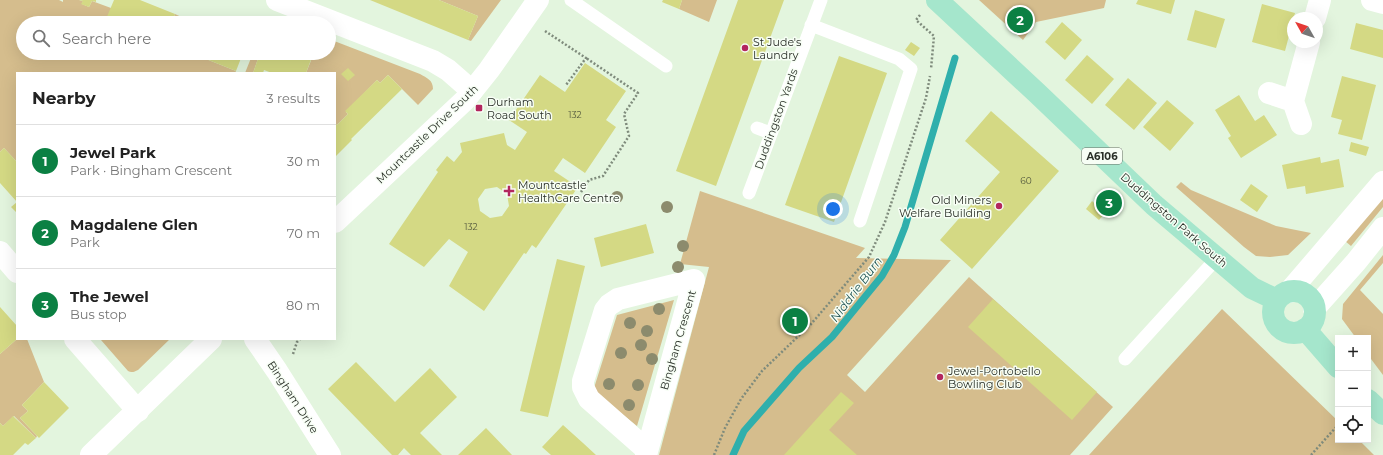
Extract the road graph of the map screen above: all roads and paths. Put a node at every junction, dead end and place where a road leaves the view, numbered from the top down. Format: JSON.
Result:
{"nodes":[{"id":1,"x":277,"y":0,"type":"edge"},
{"id":2,"x":538,"y":0,"type":"edge"},
{"id":3,"x":571,"y":0,"type":"edge"},
{"id":4,"x":820,"y":0,"type":"edge"},
{"id":5,"x":937,"y":0,"type":"edge"},
{"id":6,"x":1320,"y":0,"type":"edge"},
{"id":7,"x":1372,"y":0,"type":"edge"},
{"id":8,"x":1383,"y":4,"type":"edge"},
{"id":9,"x":1317,"y":12,"type":"edge"},
{"id":10,"x":319,"y":16,"type":"edge"},
{"id":11,"x":336,"y":23,"type":"edge"},
{"id":12,"x":811,"y":25,"type":"junction"},
{"id":13,"x":543,"y":29,"type":"dead end"},
{"id":14,"x":1307,"y":48,"type":"edge"},
{"id":15,"x":586,"y":58,"type":"junction"},
{"id":16,"x":666,"y":66,"type":"dead end"},
{"id":17,"x":566,"y":85,"type":"dead end"},
{"id":18,"x":472,"y":91,"type":"junction"},
{"id":19,"x":1269,"y":93,"type":"dead end"},
{"id":20,"x":1294,"y":101,"type":"junction"},
{"id":21,"x":1301,"y":124,"type":"dead end"},
{"id":22,"x":757,"y":128,"type":"dead end"},
{"id":23,"x":771,"y":133,"type":"junction"},
{"id":24,"x":1383,"y":182,"type":"edge"},
{"id":25,"x":581,"y":192,"type":"dead end"},
{"id":26,"x":749,"y":193,"type":"dead end"},
{"id":27,"x":336,"y":221,"type":"edge"},
{"id":28,"x":860,"y":221,"type":"dead end"},
{"id":29,"x":1383,"y":228,"type":"edge"},
{"id":30,"x":0,"y":252,"type":"edge"},
{"id":31,"x":1217,"y":258,"type":"junction"},
{"id":32,"x":16,"y":271,"type":"edge"},
{"id":33,"x":1283,"y":296,"type":"junction"},
{"id":34,"x":1314,"y":310,"type":"junction"},
{"id":35,"x":1305,"y":329,"type":"junction"},
{"id":36,"x":76,"y":340,"type":"edge"},
{"id":37,"x":210,"y":340,"type":"edge"},
{"id":38,"x":256,"y":340,"type":"edge"},
{"id":39,"x":1125,"y":359,"type":"dead end"},
{"id":40,"x":1335,"y":364,"type":"edge"},
{"id":41,"x":1371,"y":403,"type":"edge"},
{"id":42,"x":138,"y":411,"type":"junction"},
{"id":43,"x":1383,"y":414,"type":"edge"},
{"id":44,"x":1335,"y":428,"type":"edge"},
{"id":45,"x":646,"y":452,"type":"edge"},
{"id":46,"x":91,"y":455,"type":"edge"},
{"id":47,"x":330,"y":455,"type":"edge"},
{"id":48,"x":1311,"y":455,"type":"edge"}],
"edges":[{"from":1,"to":10,"type":"street"},
{"from":2,"to":18,"type":"street","name":"Mountcastle Drive South"},
{"from":3,"to":16,"type":"lane"},
{"from":4,"to":12,"type":"lane","name":"Duddingston Yards"},
{"from":5,"to":31,"type":"main road","name":"Duddingston Park South","number":"A6106"},
{"from":6,"to":9,"type":"street"},
{"from":7,"to":8,"type":"street"},
{"from":11,"to":18,"type":"street"},
{"from":12,"to":23,"type":"lane","name":"Duddingston Yards"},
{"from":12,"to":28,"type":"lane"},
{"from":13,"to":15,"type":"path"},
{"from":14,"to":20,"type":"street"},
{"from":15,"to":17,"type":"path"},
{"from":15,"to":25,"type":"path"},
{"from":18,"to":27,"type":"street","name":"Mountcastle Drive South"},
{"from":19,"to":20,"type":"street"},
{"from":20,"to":21,"type":"street"},
{"from":22,"to":23,"type":"lane"},
{"from":23,"to":26,"type":"lane","name":"Duddingston Yards"},
{"from":24,"to":33,"type":"street"},
{"from":29,"to":34,"type":"street"},
{"from":30,"to":32,"type":"street"},
{"from":31,"to":33,"type":"main road","name":"Duddingston Park South","number":"A6106"},
{"from":31,"to":39,"type":"lane"},
{"from":33,"to":34,"type":"main road","name":"Duddingston Park South","number":"A6106"},
{"from":33,"to":35,"type":"main road"},
{"from":34,"to":35,"type":"main road"},
{"from":35,"to":40,"type":"main road"},
{"from":36,"to":42,"type":"street"},
{"from":37,"to":42,"type":"street"},
{"from":38,"to":47,"type":"street","name":"Bingham Drive"},
{"from":41,"to":43,"type":"main road"},
{"from":42,"to":46,"type":"street"},
{"from":44,"to":48,"type":"path"},
{"from":45,"to":45,"type":"street","name":"Bingham Crescent"}]}
